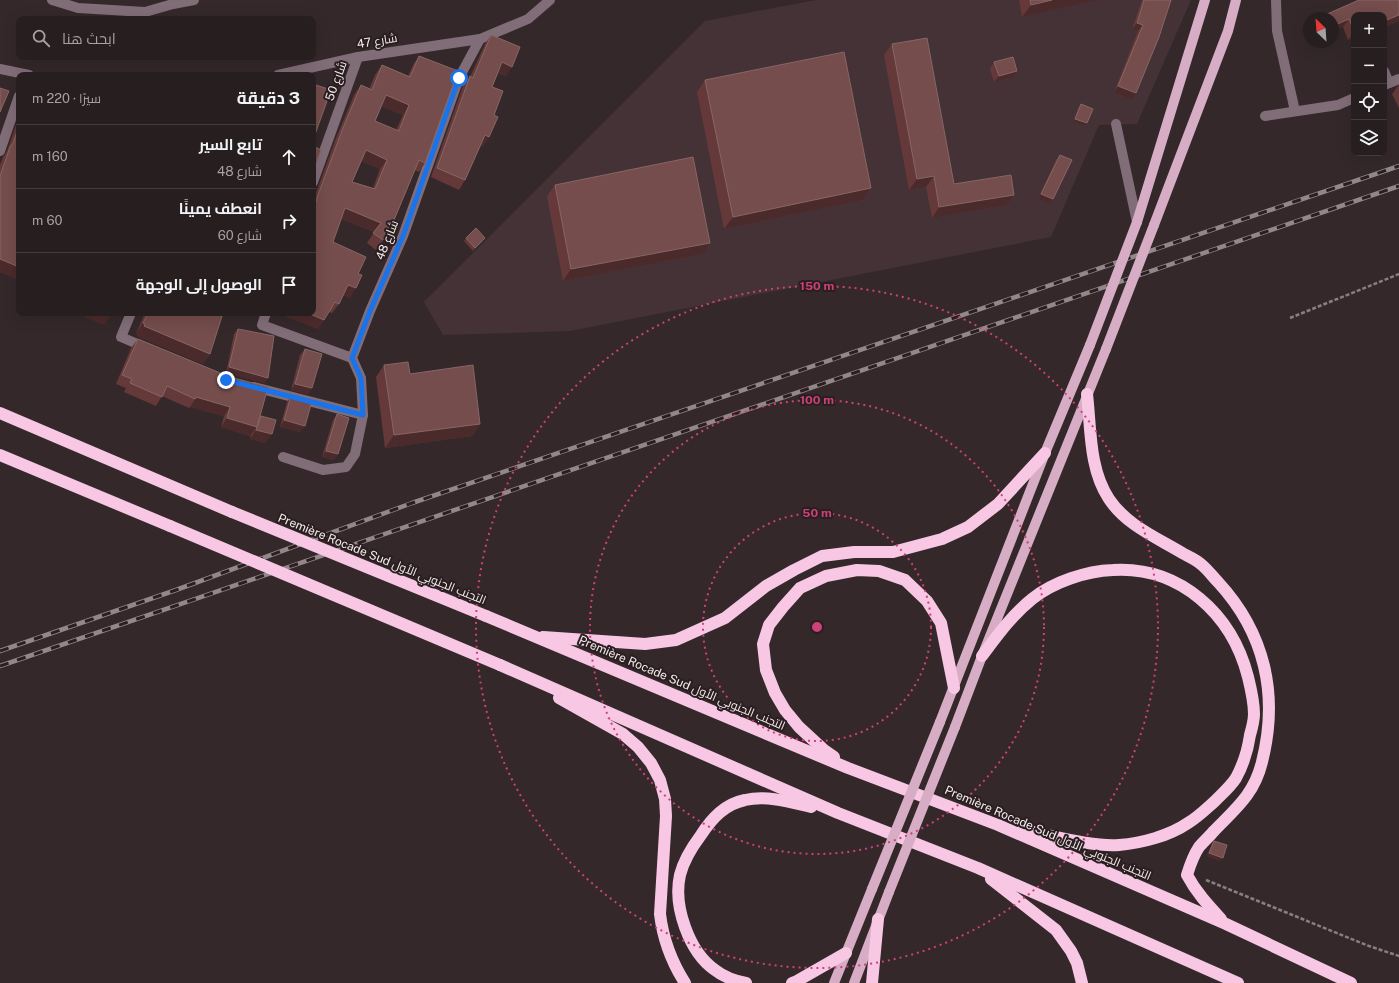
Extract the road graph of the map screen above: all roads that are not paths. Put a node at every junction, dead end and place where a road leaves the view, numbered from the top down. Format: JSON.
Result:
{"nodes":[{"id":1,"x":52,"y":0,"type":"edge"},
{"id":2,"x":194,"y":0,"type":"edge"},
{"id":3,"x":550,"y":0,"type":"edge"},
{"id":4,"x":1205,"y":0,"type":"edge"},
{"id":5,"x":1236,"y":0,"type":"edge"},
{"id":6,"x":1276,"y":0,"type":"edge"},
{"id":7,"x":173,"y":2,"type":"edge"},
{"id":8,"x":79,"y":4,"type":"edge"},
{"id":9,"x":480,"y":39,"type":"junction"},
{"id":10,"x":358,"y":57,"type":"junction"},
{"id":11,"x":0,"y":69,"type":"edge"},
{"id":12,"x":291,"y":72,"type":"edge"},
{"id":13,"x":16,"y":73,"type":"edge"},
{"id":14,"x":1399,"y":79,"type":"edge"},
{"id":15,"x":1387,"y":84,"type":"edge"},
{"id":16,"x":1351,"y":99,"type":"edge"},
{"id":17,"x":16,"y":105,"type":"edge"},
{"id":18,"x":1295,"y":112,"type":"junction"},
{"id":19,"x":1265,"y":116,"type":"dead end"},
{"id":20,"x":1116,"y":124,"type":"dead end"},
{"id":21,"x":0,"y":151,"type":"edge"},
{"id":22,"x":316,"y":174,"type":"edge"},
{"id":23,"x":1137,"y":222,"type":"junction"},
{"id":24,"x":130,"y":316,"type":"edge"},
{"id":25,"x":265,"y":316,"type":"edge"},
{"id":26,"x":156,"y":352,"type":"edge"},
{"id":27,"x":352,"y":358,"type":"junction"},
{"id":28,"x":242,"y":384,"type":"edge"},
{"id":29,"x":1087,"y":394,"type":"junction"},
{"id":30,"x":0,"y":413,"type":"edge"},
{"id":31,"x":363,"y":415,"type":"junction"},
{"id":32,"x":1045,"y":453,"type":"junction"},
{"id":33,"x":0,"y":455,"type":"edge"},
{"id":34,"x":283,"y":457,"type":"dead end"},
{"id":35,"x":537,"y":637,"type":"junction"},
{"id":36,"x":982,"y":656,"type":"junction"},
{"id":37,"x":500,"y":664,"type":"junction"},
{"id":38,"x":954,"y":688,"type":"junction"},
{"id":39,"x":848,"y":768,"type":"junction"},
{"id":40,"x":838,"y":813,"type":"junction"},
{"id":41,"x":998,"y":825,"type":"junction"},
{"id":42,"x":978,"y":868,"type":"junction"},
{"id":43,"x":878,"y":919,"type":"junction"},
{"id":44,"x":1226,"y":924,"type":"junction"},
{"id":45,"x":846,"y":953,"type":"junction"},
{"id":46,"x":685,"y":983,"type":"edge"},
{"id":47,"x":746,"y":983,"type":"edge"},
{"id":48,"x":792,"y":983,"type":"edge"},
{"id":49,"x":834,"y":983,"type":"edge"},
{"id":50,"x":854,"y":983,"type":"edge"},
{"id":51,"x":872,"y":983,"type":"edge"},
{"id":52,"x":1082,"y":983,"type":"edge"},
{"id":53,"x":1238,"y":983,"type":"edge"},
{"id":54,"x":1351,"y":983,"type":"edge"}],
"edges":[{"from":1,"to":8,"type":"street"},
{"from":2,"to":7,"type":"street"},
{"from":3,"to":9,"type":"street"},
{"from":4,"to":23,"type":"main road"},
{"from":5,"to":29,"type":"main road","bridge":true},
{"from":6,"to":18,"type":"street"},
{"from":7,"to":8,"type":"street"},
{"from":9,"to":10,"type":"street","name":"شارع 47"},
{"from":9,"to":27,"type":"street","name":"شارع 48"},
{"from":10,"to":12,"type":"street","name":"شارع 47"},
{"from":10,"to":22,"type":"street","name":"شارع 50"},
{"from":11,"to":13,"type":"street"},
{"from":14,"to":15,"type":"street"},
{"from":16,"to":18,"type":"street"},
{"from":17,"to":21,"type":"street"},
{"from":18,"to":19,"type":"street"},
{"from":20,"to":23,"type":"street"},
{"from":23,"to":32,"type":"main road","bridge":true},
{"from":24,"to":26,"type":"street"},
{"from":25,"to":27,"type":"street"},
{"from":27,"to":31,"type":"street"},
{"from":28,"to":31,"type":"street"},
{"from":29,"to":36,"type":"main road"},
{"from":29,"to":44,"type":"highway"},
{"from":30,"to":35,"type":"highway","name":"Première Rocade Sud التجنب الجنوبي الأول","bridge":true},
{"from":31,"to":34,"type":"street"},
{"from":32,"to":35,"type":"highway"},
{"from":32,"to":38,"type":"main road"},
{"from":33,"to":37,"type":"highway","bridge":true},
{"from":35,"to":39,"type":"highway","name":"Première Rocade Sud التجنب الجنوبي الأول"},
{"from":36,"to":41,"type":"highway"},
{"from":36,"to":43,"type":"main road","bridge":true},
{"from":37,"to":40,"type":"highway"},
{"from":37,"to":46,"type":"highway"},
{"from":38,"to":39,"type":"highway"},
{"from":38,"to":45,"type":"main road","bridge":true},
{"from":39,"to":41,"type":"highway","name":"Première Rocade Sud التجنب الجنوبي الأول"},
{"from":40,"to":42,"type":"highway"},
{"from":40,"to":47,"type":"highway"},
{"from":41,"to":44,"type":"highway","name":"Première Rocade Sud التجنب الجنوبي الأول"},
{"from":42,"to":52,"type":"highway"},
{"from":42,"to":53,"type":"highway"},
{"from":43,"to":50,"type":"main road"},
{"from":43,"to":51,"type":"highway"},
{"from":44,"to":54,"type":"highway","name":"Première Rocade Sud التجنب الجنوبي الأول"},
{"from":45,"to":48,"type":"highway"},
{"from":45,"to":49,"type":"main road"}]}
